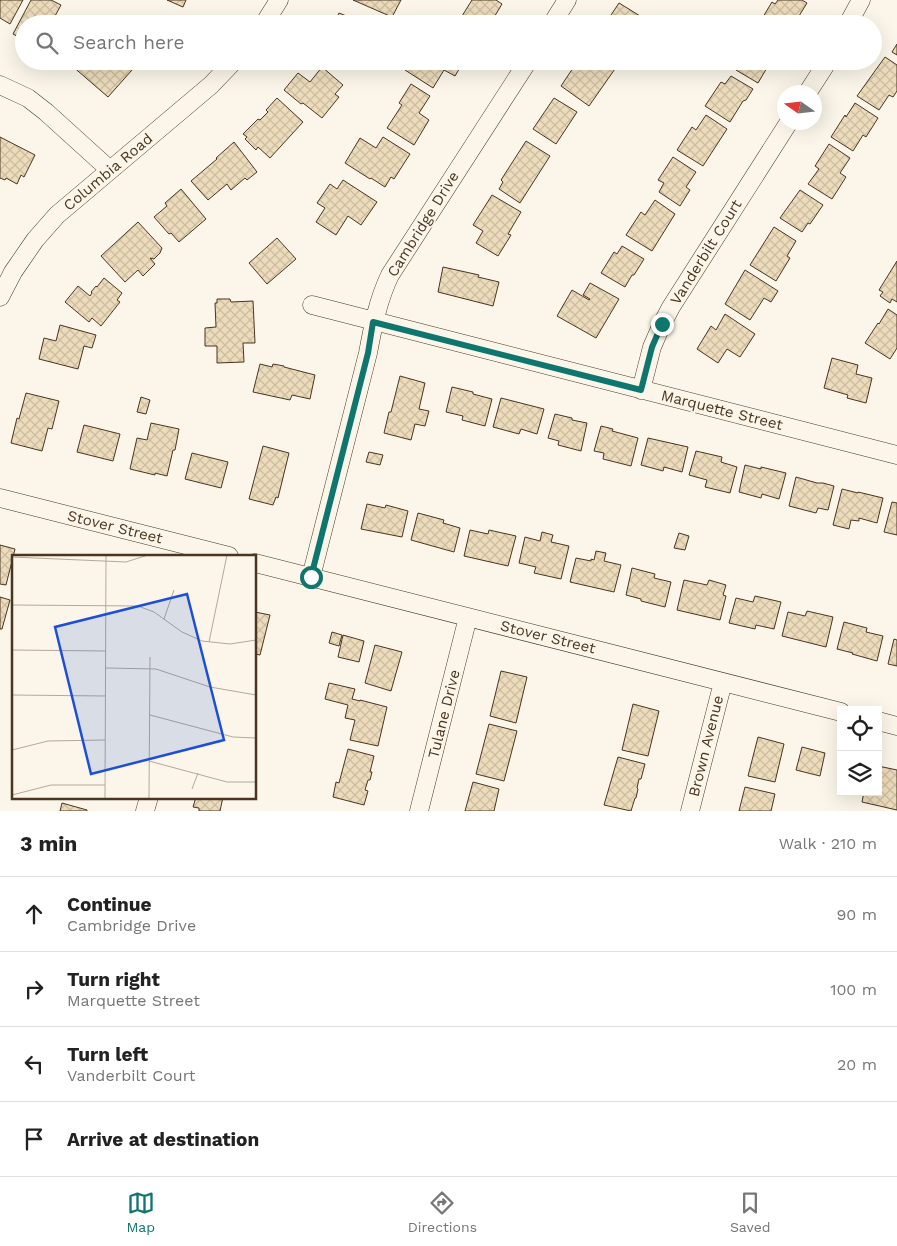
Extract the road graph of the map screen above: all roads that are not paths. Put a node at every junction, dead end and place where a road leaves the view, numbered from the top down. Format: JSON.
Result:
{"nodes":[{"id":1,"x":279,"y":0,"type":"edge"},
{"id":2,"x":567,"y":0,"type":"edge"},
{"id":3,"x":861,"y":0,"type":"edge"},
{"id":4,"x":270,"y":15,"type":"edge"},
{"id":5,"x":558,"y":15,"type":"edge"},
{"id":6,"x":853,"y":15,"type":"edge"},
{"id":7,"x":225,"y":70,"type":"edge"},
{"id":8,"x":522,"y":70,"type":"edge"},
{"id":9,"x":822,"y":70,"type":"edge"},
{"id":10,"x":0,"y":85,"type":"edge"},
{"id":11,"x":813,"y":85,"type":"edge"},
{"id":12,"x":784,"y":130,"type":"edge"},
{"id":13,"x":110,"y":170,"type":"junction"},
{"id":14,"x":0,"y":297,"type":"edge"},
{"id":15,"x":312,"y":305,"type":"dead end"},
{"id":16,"x":373,"y":322,"type":"junction"},
{"id":17,"x":641,"y":390,"type":"junction"},
{"id":18,"x":897,"y":455,"type":"edge"},
{"id":19,"x":0,"y":498,"type":"edge"},
{"id":20,"x":211,"y":554,"type":"edge"},
{"id":21,"x":256,"y":562,"type":"edge"},
{"id":22,"x":311,"y":577,"type":"junction"},
{"id":23,"x":468,"y":617,"type":"junction"},
{"id":24,"x":723,"y":682,"type":"junction"},
{"id":25,"x":837,"y":711,"type":"edge"},
{"id":26,"x":882,"y":722,"type":"edge"},
{"id":27,"x":897,"y":726,"type":"edge"},
{"id":28,"x":148,"y":798,"type":"edge"},
{"id":29,"x":145,"y":811,"type":"edge"},
{"id":30,"x":419,"y":811,"type":"edge"},
{"id":31,"x":690,"y":811,"type":"edge"}],
"edges":[{"from":1,"to":4,"type":"street"},
{"from":2,"to":5,"type":"street"},
{"from":3,"to":6,"type":"street"},
{"from":7,"to":13,"type":"street","name":"Columbia Road"},
{"from":8,"to":16,"type":"street","name":"Cambridge Drive"},
{"from":9,"to":11,"type":"street"},
{"from":10,"to":13,"type":"street"},
{"from":12,"to":17,"type":"street","name":"Vanderbilt Court"},
{"from":13,"to":14,"type":"street","name":"Columbia Road"},
{"from":15,"to":16,"type":"street","name":"Marquette Street"},
{"from":16,"to":17,"type":"street","name":"Marquette Street"},
{"from":16,"to":22,"type":"street","name":"Cambridge Drive"},
{"from":17,"to":18,"type":"street","name":"Marquette Street"},
{"from":19,"to":20,"type":"street","name":"Stover Street"},
{"from":21,"to":22,"type":"street","name":"Stover Street"},
{"from":22,"to":23,"type":"street","name":"Stover Street"},
{"from":23,"to":24,"type":"street","name":"Stover Street"},
{"from":23,"to":30,"type":"street","name":"Tulane Drive"},
{"from":24,"to":25,"type":"street","name":"Stover Street"},
{"from":24,"to":31,"type":"street","name":"Brown Avenue"},
{"from":26,"to":27,"type":"street"},
{"from":28,"to":29,"type":"street"}]}
